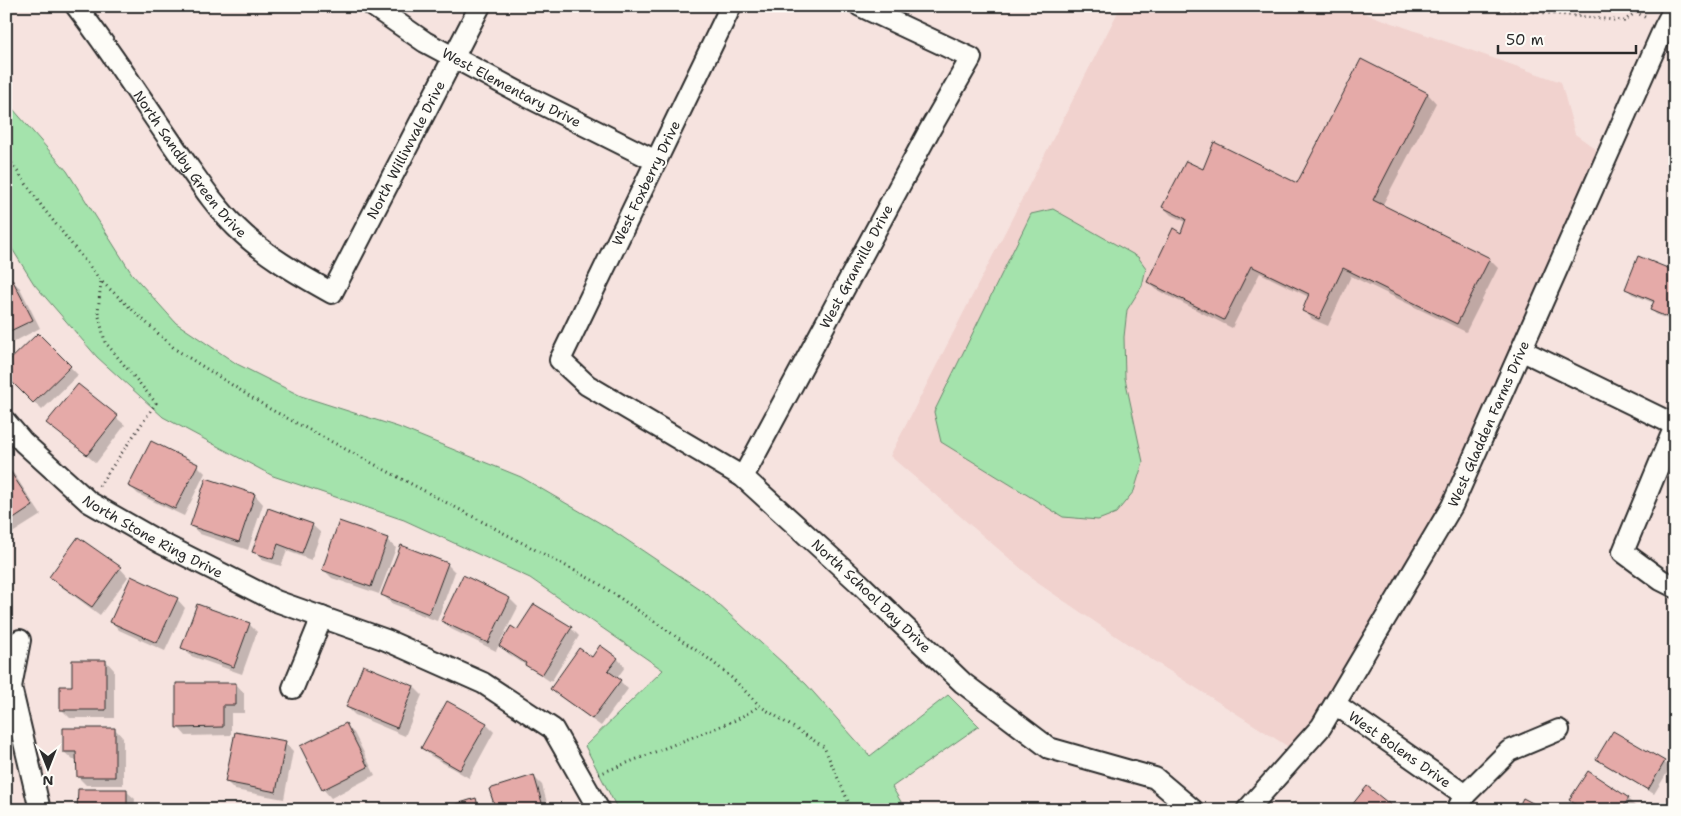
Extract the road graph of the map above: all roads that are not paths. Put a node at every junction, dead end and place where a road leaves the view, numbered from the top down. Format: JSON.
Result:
{"nodes":[{"id":1,"x":76,"y":6,"type":"edge"},
{"id":2,"x":373,"y":6,"type":"edge"},
{"id":3,"x":480,"y":6,"type":"edge"},
{"id":4,"x":732,"y":6,"type":"edge"},
{"id":5,"x":860,"y":6,"type":"edge"},
{"id":6,"x":1675,"y":7,"type":"edge"},
{"id":7,"x":454,"y":58,"type":"junction"},
{"id":8,"x":656,"y":161,"type":"junction"},
{"id":9,"x":332,"y":293,"type":"joint"},
{"id":10,"x":1521,"y":350,"type":"junction"},
{"id":11,"x":560,"y":360,"type":"joint"},
{"id":12,"x":6,"y":422,"type":"edge"},
{"id":13,"x":1675,"y":426,"type":"edge"},
{"id":14,"x":743,"y":476,"type":"junction"},
{"id":15,"x":1675,"y":587,"type":"edge"},
{"id":16,"x":322,"y":617,"type":"junction"},
{"id":17,"x":20,"y":640,"type":"dead end"},
{"id":18,"x":293,"y":688,"type":"dead end"},
{"id":19,"x":1335,"y":704,"type":"junction"},
{"id":20,"x":1559,"y":730,"type":"dead end"},
{"id":21,"x":1461,"y":802,"type":"edge"},
{"id":22,"x":40,"y":810,"type":"edge"},
{"id":23,"x":598,"y":810,"type":"edge"},
{"id":24,"x":1193,"y":810,"type":"edge"},
{"id":25,"x":1248,"y":810,"type":"edge"}],
"edges":[{"from":1,"to":9,"type":"street","name":"North Sandby Green Drive"},
{"from":2,"to":7,"type":"street","name":"West Elementary Drive"},
{"from":3,"to":7,"type":"street","name":"North Williwvale Drive"},
{"from":4,"to":8,"type":"street","name":"West Foxberry Drive"},
{"from":5,"to":14,"type":"street","name":"West Granville Drive"},
{"from":6,"to":10,"type":"street","name":"West Gladden Farms Drive"},
{"from":7,"to":8,"type":"street","name":"West Elementary Drive"},
{"from":7,"to":9,"type":"street","name":"North Williwvale Drive"},
{"from":8,"to":11,"type":"street","name":"West Foxberry Drive"},
{"from":10,"to":13,"type":"street"},
{"from":10,"to":19,"type":"street","name":"West Gladden Farms Drive"},
{"from":11,"to":14,"type":"street","name":"North School Day Drive"},
{"from":12,"to":16,"type":"street","name":"North Stone Ring Drive"},
{"from":13,"to":15,"type":"street"},
{"from":14,"to":24,"type":"street","name":"North School Day Drive"},
{"from":16,"to":18,"type":"street"},
{"from":16,"to":23,"type":"street","name":"North Stone Ring Drive"},
{"from":17,"to":22,"type":"street"},
{"from":19,"to":21,"type":"street","name":"West Bolens Drive"},
{"from":19,"to":25,"type":"street","name":"West Gladden Farms Drive"},
{"from":20,"to":21,"type":"street"}]}
